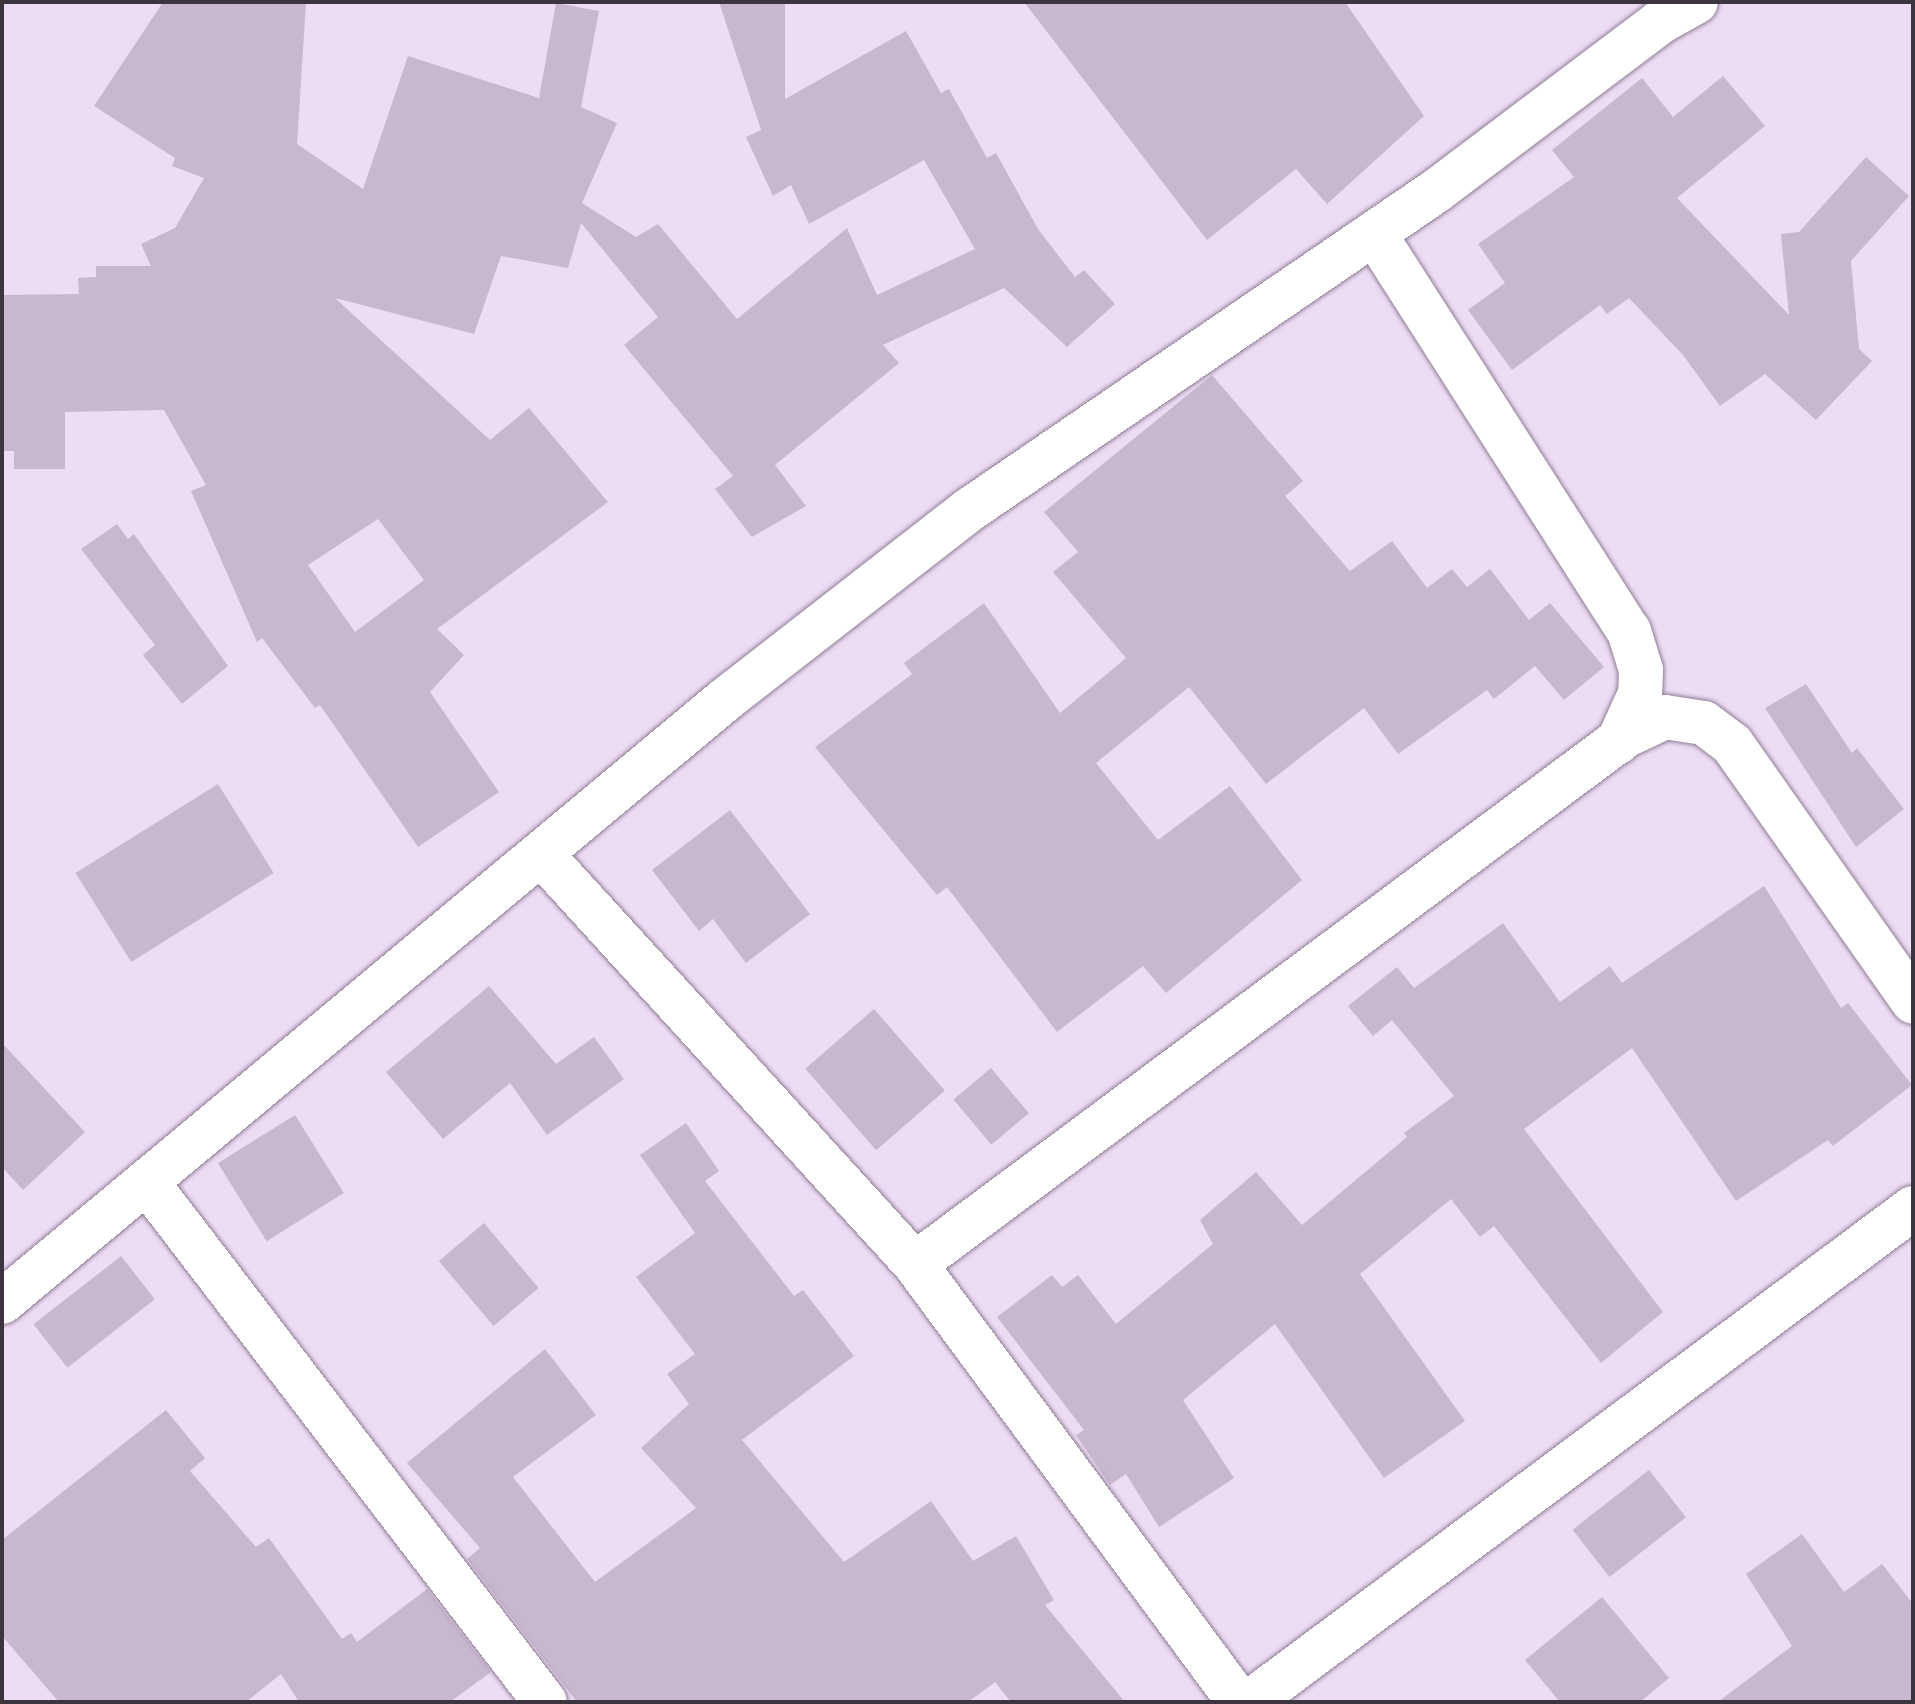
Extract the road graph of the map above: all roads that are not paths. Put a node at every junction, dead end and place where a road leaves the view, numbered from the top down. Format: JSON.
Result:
{"nodes":[{"id":1,"x":1696,"y":2,"type":"edge"},
{"id":2,"x":1374,"y":233,"type":"junction"},
{"id":3,"x":1618,"y":742,"type":"junction"},
{"id":4,"x":543,"y":856,"type":"junction"},
{"id":5,"x":1913,"y":1002,"type":"edge"},
{"id":6,"x":149,"y":1185,"type":"junction"},
{"id":7,"x":1913,"y":1208,"type":"edge"},
{"id":8,"x":915,"y":1264,"type":"junction"},
{"id":9,"x":2,"y":1302,"type":"edge"},
{"id":10,"x":545,"y":1702,"type":"edge"},
{"id":11,"x":1239,"y":1702,"type":"edge"},
{"id":12,"x":1250,"y":1702,"type":"edge"}],
"edges":[{"from":1,"to":2,"type":"street"},
{"from":2,"to":3,"type":"street"},
{"from":2,"to":4,"type":"street"},
{"from":3,"to":5,"type":"street"},
{"from":3,"to":8,"type":"street"},
{"from":4,"to":6,"type":"street"},
{"from":4,"to":8,"type":"street"},
{"from":6,"to":9,"type":"street"},
{"from":6,"to":10,"type":"street"},
{"from":7,"to":12,"type":"street"},
{"from":8,"to":11,"type":"street"}]}
